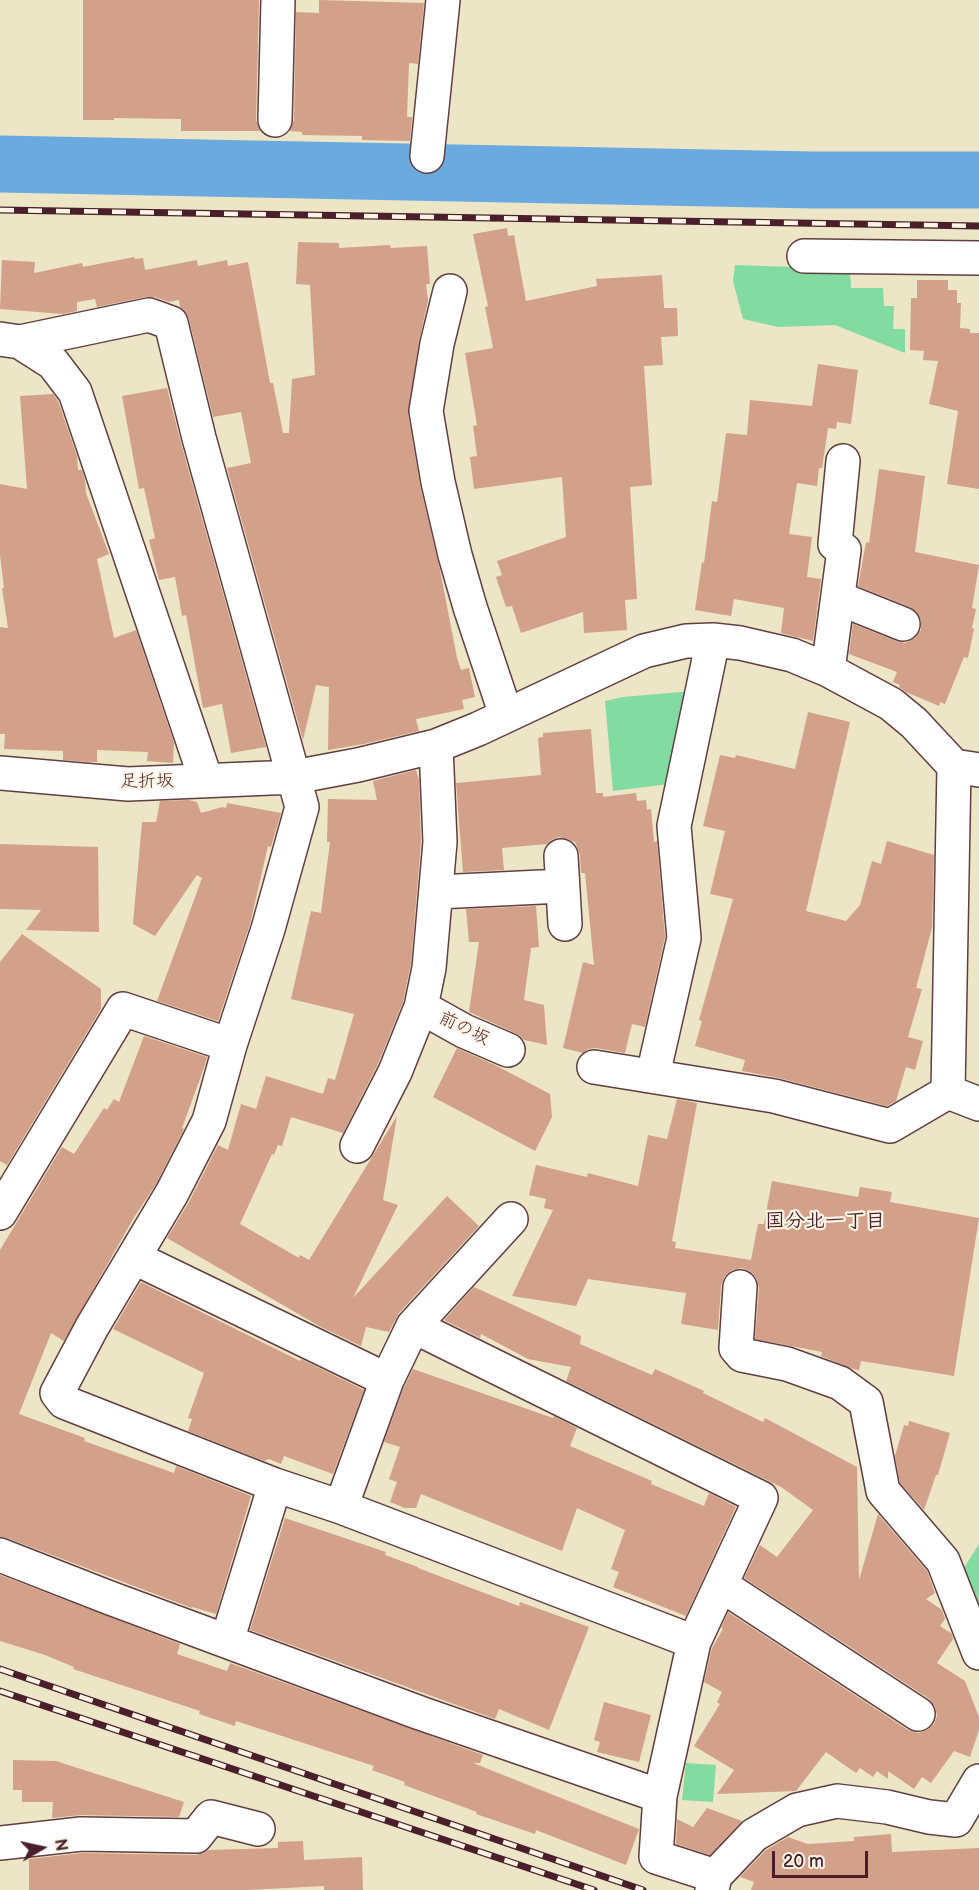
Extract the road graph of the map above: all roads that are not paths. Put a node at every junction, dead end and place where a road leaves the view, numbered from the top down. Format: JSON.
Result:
{"nodes":[{"id":1,"x":278,"y":0,"type":"edge"},
{"id":2,"x":443,"y":0,"type":"edge"},
{"id":3,"x":275,"y":120,"type":"dead end"},
{"id":4,"x":427,"y":156,"type":"dead end"},
{"id":5,"x":804,"y":256,"type":"dead end"},
{"id":6,"x":979,"y":258,"type":"edge"},
{"id":7,"x":450,"y":291,"type":"dead end"},
{"id":8,"x":10,"y":340,"type":"edge"},
{"id":9,"x":843,"y":461,"type":"dead end"},
{"id":10,"x":838,"y":598,"type":"junction"},
{"id":11,"x":903,"y":624,"type":"dead end"},
{"id":12,"x":713,"y":640,"type":"junction"},
{"id":13,"x":828,"y":670,"type":"junction"},
{"id":14,"x":506,"y":715,"type":"junction"},
{"id":15,"x":436,"y":746,"type":"junction"},
{"id":16,"x":966,"y":768,"type":"edge"},
{"id":17,"x":0,"y":773,"type":"edge"},
{"id":18,"x":294,"y":777,"type":"junction"},
{"id":19,"x":207,"y":780,"type":"junction"},
{"id":20,"x":437,"y":892,"type":"junction"},
{"id":21,"x":565,"y":924,"type":"dead end"},
{"id":22,"x":421,"y":1007,"type":"junction"},
{"id":23,"x":230,"y":1046,"type":"junction"},
{"id":24,"x":508,"y":1050,"type":"dead end"},
{"id":25,"x":594,"y":1067,"type":"dead end"},
{"id":26,"x":653,"y":1075,"type":"junction"},
{"id":27,"x":948,"y":1092,"type":"junction"},
{"id":28,"x":979,"y":1104,"type":"edge"},
{"id":29,"x":357,"y":1146,"type":"dead end"},
{"id":30,"x":0,"y":1213,"type":"edge"},
{"id":31,"x":511,"y":1219,"type":"dead end"},
{"id":32,"x":135,"y":1257,"type":"junction"},
{"id":33,"x":740,"y":1287,"type":"dead end"},
{"id":34,"x":413,"y":1326,"type":"junction"},
{"id":35,"x":387,"y":1380,"type":"junction"},
{"id":36,"x":275,"y":1485,"type":"junction"},
{"id":37,"x":341,"y":1507,"type":"junction"},
{"id":38,"x":0,"y":1555,"type":"edge"},
{"id":39,"x":721,"y":1585,"type":"junction"},
{"id":40,"x":227,"y":1641,"type":"junction"},
{"id":41,"x":694,"y":1642,"type":"junction"},
{"id":42,"x":979,"y":1653,"type":"edge"},
{"id":43,"x":918,"y":1714,"type":"dead end"},
{"id":44,"x":979,"y":1781,"type":"edge"},
{"id":45,"x":660,"y":1796,"type":"junction"},
{"id":46,"x":967,"y":1822,"type":"edge"},
{"id":47,"x":258,"y":1829,"type":"dead end"},
{"id":48,"x":4,"y":1843,"type":"edge"},
{"id":49,"x":714,"y":1883,"type":"edge"}],
"edges":[{"from":1,"to":3,"type":"street"},
{"from":2,"to":4,"type":"street"},
{"from":5,"to":6,"type":"street"},
{"from":7,"to":14,"type":"street"},
{"from":8,"to":18,"type":"street"},
{"from":8,"to":19,"type":"street"},
{"from":9,"to":10,"type":"street"},
{"from":10,"to":11,"type":"street"},
{"from":10,"to":13,"type":"street"},
{"from":12,"to":13,"type":"street","name":"足折坂"},
{"from":12,"to":14,"type":"street","name":"足折坂"},
{"from":12,"to":26,"type":"street"},
{"from":13,"to":16,"type":"street","name":"足折坂"},
{"from":14,"to":15,"type":"street","name":"足折坂"},
{"from":15,"to":18,"type":"street","name":"足折坂"},
{"from":15,"to":20,"type":"street"},
{"from":16,"to":27,"type":"street"},
{"from":17,"to":19,"type":"street","name":"足折坂"},
{"from":18,"to":19,"type":"street","name":"足折坂"},
{"from":18,"to":23,"type":"street"},
{"from":20,"to":21,"type":"street"},
{"from":20,"to":22,"type":"street"},
{"from":22,"to":24,"type":"street","name":"前の坂"},
{"from":22,"to":29,"type":"street"},
{"from":23,"to":30,"type":"street"},
{"from":23,"to":32,"type":"street"},
{"from":25,"to":26,"type":"street"},
{"from":26,"to":27,"type":"street"},
{"from":27,"to":28,"type":"street"},
{"from":31,"to":34,"type":"street"},
{"from":32,"to":35,"type":"street"},
{"from":32,"to":36,"type":"street"},
{"from":33,"to":42,"type":"street"},
{"from":34,"to":35,"type":"street"},
{"from":34,"to":39,"type":"street"},
{"from":35,"to":37,"type":"street"},
{"from":36,"to":37,"type":"street"},
{"from":36,"to":40,"type":"street"},
{"from":37,"to":41,"type":"street"},
{"from":38,"to":40,"type":"street"},
{"from":39,"to":41,"type":"street"},
{"from":39,"to":43,"type":"street"},
{"from":40,"to":45,"type":"street"},
{"from":41,"to":45,"type":"street"},
{"from":44,"to":46,"type":"street"},
{"from":45,"to":49,"type":"street"},
{"from":46,"to":49,"type":"street"},
{"from":47,"to":48,"type":"street"}]}
